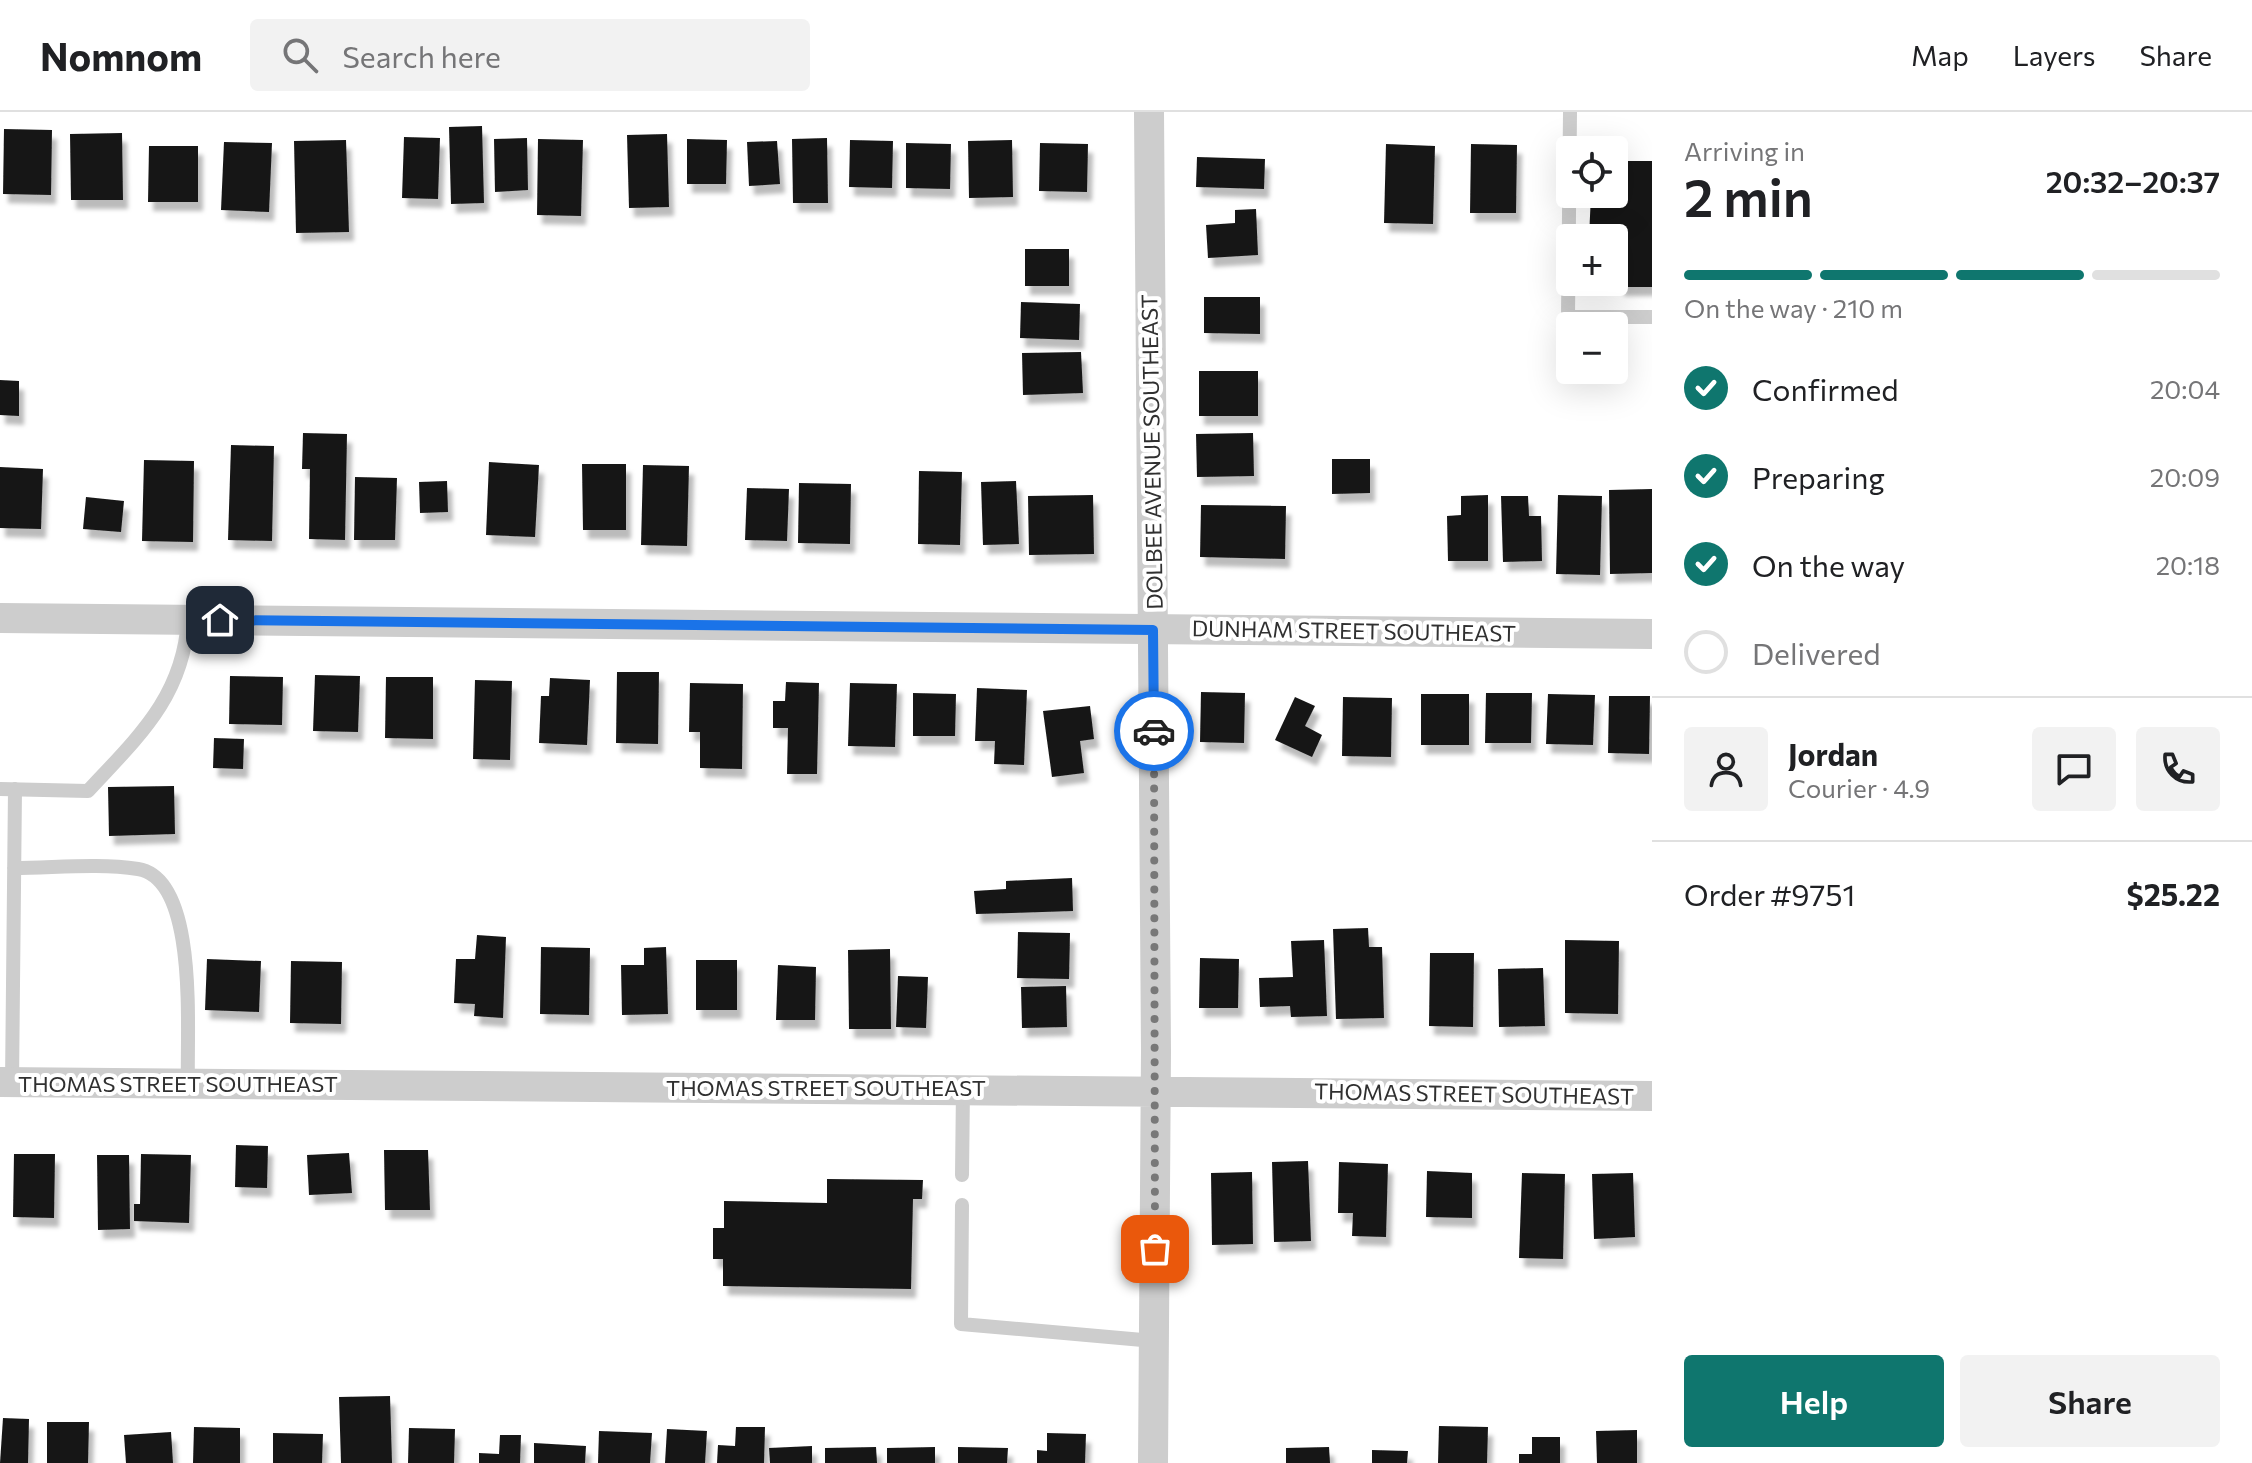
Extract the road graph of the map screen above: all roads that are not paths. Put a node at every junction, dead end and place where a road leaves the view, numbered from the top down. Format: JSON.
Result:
{"nodes":[{"id":1,"x":1149,"y":112,"type":"edge"},
{"id":2,"x":1570,"y":112,"type":"edge"},
{"id":3,"x":1652,"y":317,"type":"edge"},
{"id":4,"x":0,"y":618,"type":"edge"},
{"id":5,"x":188,"y":620,"type":"junction"},
{"id":6,"x":1153,"y":630,"type":"junction"},
{"id":7,"x":1652,"y":634,"type":"edge"},
{"id":8,"x":7,"y":789,"type":"edge"},
{"id":9,"x":14,"y":868,"type":"junction"},
{"id":10,"x":6,"y":1083,"type":"edge"},
{"id":11,"x":188,"y":1084,"type":"junction"},
{"id":12,"x":963,"y":1088,"type":"junction"},
{"id":13,"x":1156,"y":1089,"type":"junction"},
{"id":14,"x":1652,"y":1096,"type":"edge"},
{"id":15,"x":962,"y":1175,"type":"dead end"},
{"id":16,"x":962,"y":1205,"type":"dead end"},
{"id":17,"x":1154,"y":1341,"type":"junction"},
{"id":18,"x":1153,"y":1463,"type":"edge"}],
"edges":[{"from":1,"to":6,"type":"street","name":"DOLBEE AVENUE SOUTHEAST"},
{"from":2,"to":3,"type":"lane"},
{"from":4,"to":5,"type":"street","name":"DUNHAM STREET SOUTHEAST"},
{"from":5,"to":6,"type":"street","name":"DUNHAM STREET SOUTHEAST"},
{"from":5,"to":8,"type":"lane"},
{"from":6,"to":7,"type":"street","name":"DUNHAM STREET SOUTHEAST"},
{"from":6,"to":13,"type":"street","name":"DOLBEE AVENUE SOUTHEAST"},
{"from":8,"to":9,"type":"lane"},
{"from":9,"to":10,"type":"lane"},
{"from":9,"to":11,"type":"lane"},
{"from":10,"to":11,"type":"street","name":"THOMAS STREET SOUTHEAST"},
{"from":11,"to":12,"type":"street","name":"THOMAS STREET SOUTHEAST"},
{"from":12,"to":13,"type":"street","name":"THOMAS STREET SOUTHEAST"},
{"from":12,"to":15,"type":"lane"},
{"from":13,"to":14,"type":"street","name":"THOMAS STREET SOUTHEAST"},
{"from":13,"to":17,"type":"street","name":"DOLBEE AVENUE SOUTHEAST"},
{"from":16,"to":17,"type":"lane"},
{"from":17,"to":18,"type":"street","name":"DOLBEE AVENUE SOUTHEAST"}]}
